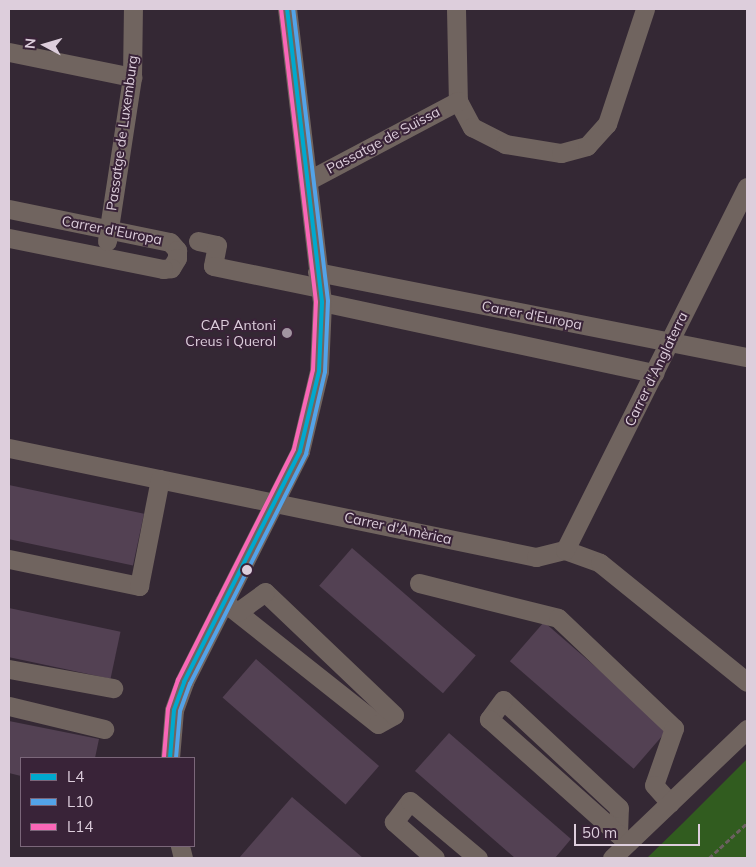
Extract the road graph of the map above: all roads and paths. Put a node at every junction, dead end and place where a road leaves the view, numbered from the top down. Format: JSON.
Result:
{"nodes":[{"id":1,"x":133,"y":9,"type":"edge"},
{"id":2,"x":287,"y":9,"type":"edge"},
{"id":3,"x":456,"y":9,"type":"edge"},
{"id":4,"x":645,"y":9,"type":"edge"},
{"id":5,"x":9,"y":52,"type":"edge"},
{"id":6,"x":132,"y":77,"type":"junction"},
{"id":7,"x":458,"y":101,"type":"junction"},
{"id":8,"x":309,"y":180,"type":"junction"},
{"id":9,"x":747,"y":187,"type":"edge"},
{"id":10,"x":9,"y":209,"type":"edge"},
{"id":11,"x":109,"y":230,"type":"junction"},
{"id":12,"x":9,"y":238,"type":"edge"},
{"id":13,"x":198,"y":241,"type":"dead end"},
{"id":14,"x":104,"y":257,"type":"junction"},
{"id":15,"x":319,"y":287,"type":"junction"},
{"id":16,"x":669,"y":342,"type":"junction"},
{"id":17,"x":747,"y":357,"type":"edge"},
{"id":18,"x":654,"y":373,"type":"junction"},
{"id":19,"x":9,"y":448,"type":"edge"},
{"id":20,"x":160,"y":479,"type":"junction"},
{"id":21,"x":276,"y":503,"type":"junction"},
{"id":22,"x":565,"y":550,"type":"junction"},
{"id":23,"x":9,"y":559,"type":"edge"},
{"id":24,"x":419,"y":583,"type":"dead end"},
{"id":25,"x":231,"y":607,"type":"junction"},
{"id":26,"x":9,"y":669,"type":"edge"},
{"id":27,"x":747,"y":682,"type":"edge"},
{"id":28,"x":113,"y":688,"type":"dead end"},
{"id":29,"x":9,"y":706,"type":"edge"},
{"id":30,"x":104,"y":729,"type":"dead end"},
{"id":31,"x":747,"y":729,"type":"edge"},
{"id":32,"x":170,"y":757,"type":"edge"},
{"id":33,"x":670,"y":803,"type":"junction"},
{"id":34,"x":747,"y":823,"type":"edge"},
{"id":35,"x":623,"y":839,"type":"junction"},
{"id":36,"x":435,"y":858,"type":"edge"},
{"id":37,"x":478,"y":858,"type":"edge"},
{"id":38,"x":612,"y":858,"type":"edge"},
{"id":39,"x":708,"y":858,"type":"edge"}],
"edges":[{"from":1,"to":6,"type":"street","name":"Passatge de Luxemburg"},
{"from":2,"to":8,"type":"street"},
{"from":3,"to":7,"type":"street"},
{"from":4,"to":7,"type":"street"},
{"from":5,"to":6,"type":"street"},
{"from":6,"to":11,"type":"street","name":"Passatge de Luxemburg"},
{"from":7,"to":8,"type":"street","name":"Passatge de Suïssa"},
{"from":8,"to":15,"type":"street"},
{"from":9,"to":16,"type":"street","name":"Carrer d'Anglaterra"},
{"from":10,"to":11,"type":"street","name":"Carrer d'Europa"},
{"from":11,"to":14,"type":"street","name":"Passatge de Luxemburg"},
{"from":11,"to":14,"type":"street","name":"Carrer d'Europa"},
{"from":12,"to":14,"type":"street","name":"Carrer d'Europa"},
{"from":13,"to":15,"type":"street","name":"Carrer d'Europa"},
{"from":15,"to":16,"type":"street","name":"Carrer d'Europa"},
{"from":15,"to":18,"type":"street","name":"Carrer d'Europa"},
{"from":15,"to":21,"type":"street"},
{"from":16,"to":17,"type":"street","name":"Carrer d'Europa"},
{"from":16,"to":18,"type":"street","name":"Carrer d'Anglaterra"},
{"from":18,"to":22,"type":"street","name":"Carrer d'Anglaterra"},
{"from":19,"to":20,"type":"street","name":"Carrer d'Amèrica"},
{"from":20,"to":21,"type":"street","name":"Carrer d'Amèrica"},
{"from":20,"to":23,"type":"street"},
{"from":21,"to":22,"type":"street","name":"Carrer d'Amèrica"},
{"from":21,"to":25,"type":"street"},
{"from":22,"to":27,"type":"street"},
{"from":24,"to":33,"type":"street"},
{"from":25,"to":25,"type":"street"},
{"from":25,"to":32,"type":"street"},
{"from":26,"to":28,"type":"street"},
{"from":29,"to":30,"type":"street"},
{"from":31,"to":33,"type":"street"},
{"from":33,"to":35,"type":"street"},
{"from":34,"to":39,"type":"path"},
{"from":35,"to":35,"type":"street"},
{"from":35,"to":38,"type":"street"},
{"from":36,"to":37,"type":"street"}]}
